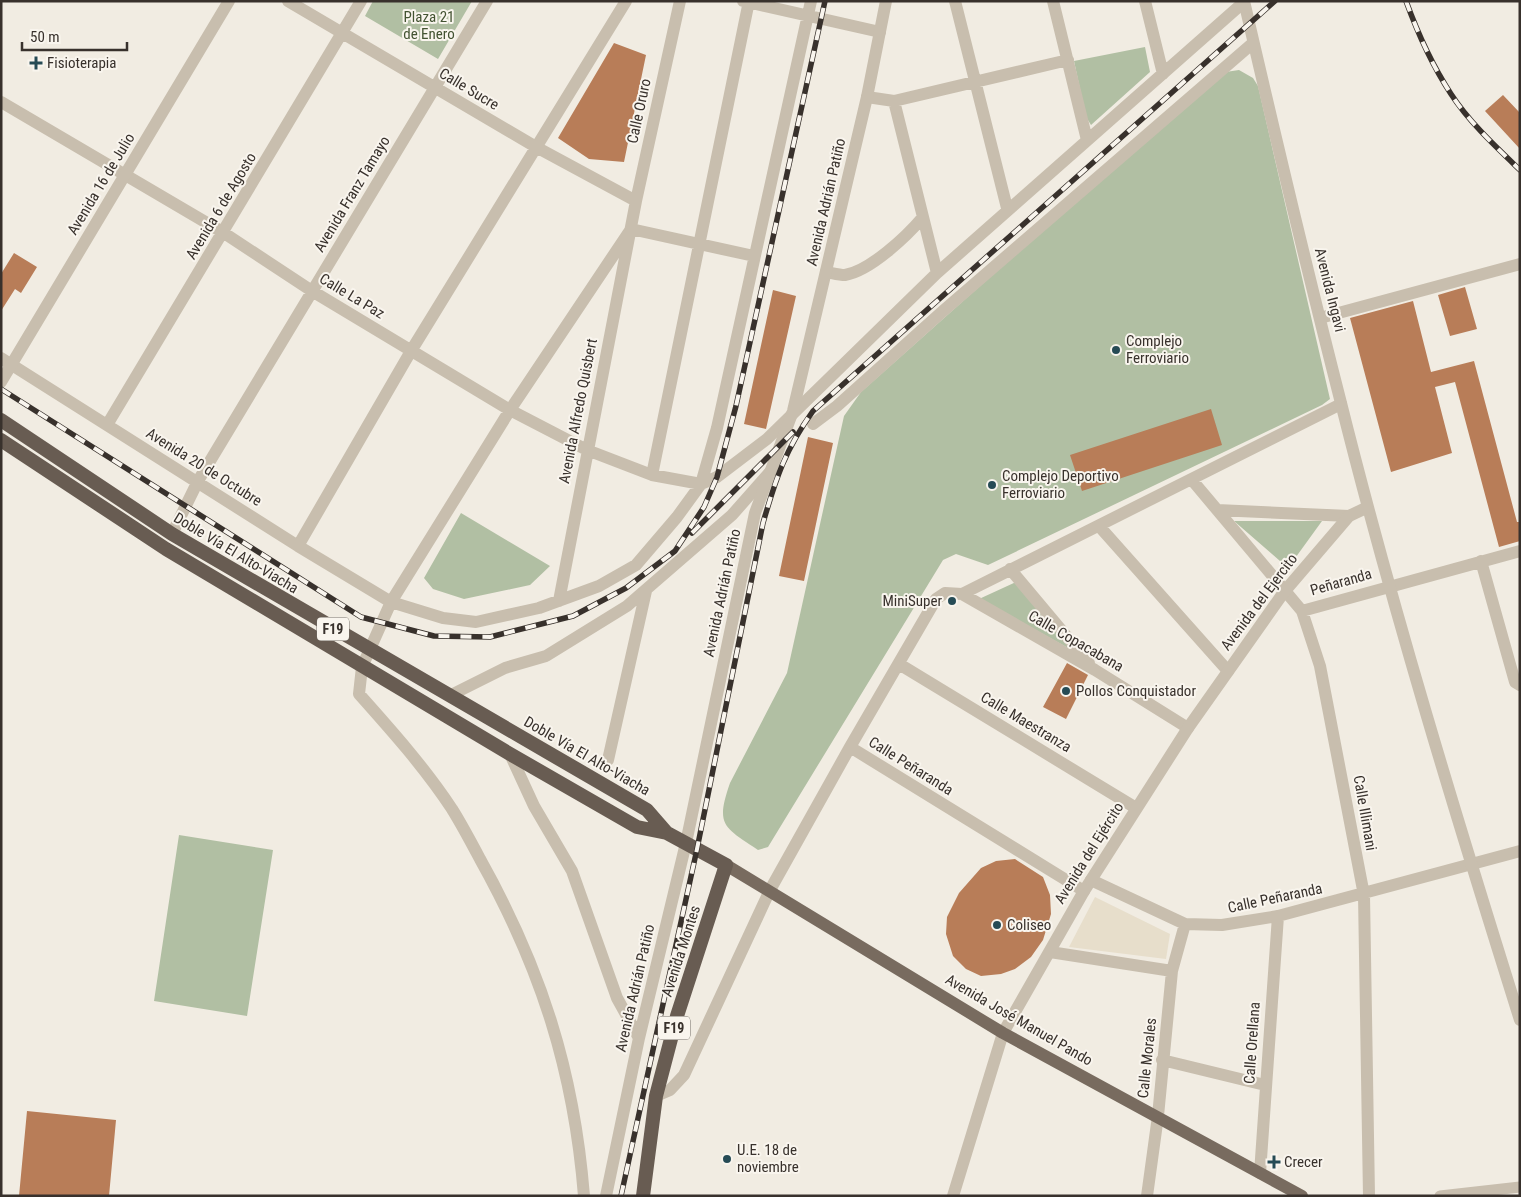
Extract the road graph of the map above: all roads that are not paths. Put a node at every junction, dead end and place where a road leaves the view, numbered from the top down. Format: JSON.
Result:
{"nodes":[{"id":1,"x":228,"y":1,"type":"edge"},
{"id":2,"x":288,"y":1,"type":"edge"},
{"id":3,"x":361,"y":1,"type":"edge"},
{"id":4,"x":487,"y":1,"type":"edge"},
{"id":5,"x":626,"y":1,"type":"edge"},
{"id":6,"x":680,"y":1,"type":"edge"},
{"id":7,"x":811,"y":1,"type":"edge"},
{"id":8,"x":886,"y":1,"type":"edge"},
{"id":9,"x":954,"y":1,"type":"edge"},
{"id":10,"x":1053,"y":1,"type":"edge"},
{"id":11,"x":1145,"y":1,"type":"edge"},
{"id":12,"x":747,"y":2,"type":"edge"},
{"id":13,"x":1244,"y":2,"type":"edge"},
{"id":14,"x":808,"y":16,"type":"junction"},
{"id":15,"x":880,"y":32,"type":"junction"},
{"id":16,"x":342,"y":34,"type":"junction"},
{"id":17,"x":1253,"y":43,"type":"junction"},
{"id":18,"x":1068,"y":60,"type":"junction"},
{"id":19,"x":1163,"y":74,"type":"junction"},
{"id":20,"x":975,"y":82,"type":"junction"},
{"id":21,"x":435,"y":87,"type":"junction"},
{"id":22,"x":867,"y":97,"type":"junction"},
{"id":23,"x":894,"y":101,"type":"junction"},
{"id":24,"x":1,"y":102,"type":"edge"},
{"id":25,"x":1087,"y":140,"type":"junction"},
{"id":26,"x":536,"y":147,"type":"junction"},
{"id":27,"x":125,"y":177,"type":"junction"},
{"id":28,"x":636,"y":201,"type":"junction"},
{"id":29,"x":1007,"y":208,"type":"junction"},
{"id":30,"x":923,"y":217,"type":"junction"},
{"id":31,"x":630,"y":228,"type":"junction"},
{"id":32,"x":224,"y":233,"type":"junction"},
{"id":33,"x":698,"y":244,"type":"junction"},
{"id":34,"x":754,"y":256,"type":"junction"},
{"id":35,"x":1520,"y":264,"type":"edge"},
{"id":36,"x":826,"y":272,"type":"junction"},
{"id":37,"x":937,"y":273,"type":"junction"},
{"id":38,"x":312,"y":291,"type":"junction"},
{"id":39,"x":1320,"y":318,"type":"junction"},
{"id":40,"x":412,"y":351,"type":"junction"},
{"id":41,"x":6,"y":361,"type":"edge"},
{"id":42,"x":1,"y":382,"type":"edge"},
{"id":43,"x":1341,"y":404,"type":"junction"},
{"id":44,"x":510,"y":410,"type":"junction"},
{"id":45,"x":793,"y":412,"type":"junction"},
{"id":46,"x":1,"y":420,"type":"edge"},
{"id":47,"x":813,"y":424,"type":"dead end"},
{"id":48,"x":107,"y":425,"type":"junction"},
{"id":49,"x":1,"y":440,"type":"edge"},
{"id":50,"x":587,"y":450,"type":"junction"},
{"id":51,"x":770,"y":472,"type":"junction"},
{"id":52,"x":652,"y":475,"type":"junction"},
{"id":53,"x":1192,"y":480,"type":"junction"},
{"id":54,"x":198,"y":481,"type":"junction"},
{"id":55,"x":701,"y":484,"type":"junction"},
{"id":56,"x":1368,"y":507,"type":"junction"},
{"id":57,"x":1217,"y":510,"type":"junction"},
{"id":58,"x":1349,"y":516,"type":"junction"},
{"id":59,"x":1099,"y":526,"type":"junction"},
{"id":60,"x":172,"y":534,"type":"junction"},
{"id":61,"x":298,"y":546,"type":"junction"},
{"id":62,"x":1520,"y":551,"type":"edge"},
{"id":63,"x":1481,"y":561,"type":"junction"},
{"id":64,"x":1010,"y":569,"type":"junction"},
{"id":65,"x":1390,"y":585,"type":"junction"},
{"id":66,"x":646,"y":591,"type":"junction"},
{"id":67,"x":1284,"y":592,"type":"junction"},
{"id":68,"x":962,"y":594,"type":"junction"},
{"id":69,"x":559,"y":601,"type":"junction"},
{"id":70,"x":391,"y":602,"type":"junction"},
{"id":71,"x":1302,"y":611,"type":"junction"},
{"id":72,"x":370,"y":650,"type":"junction"},
{"id":73,"x":899,"y":664,"type":"junction"},
{"id":74,"x":362,"y":667,"type":"junction"},
{"id":75,"x":1095,"y":670,"type":"junction"},
{"id":76,"x":1228,"y":671,"type":"junction"},
{"id":77,"x":1520,"y":685,"type":"edge"},
{"id":78,"x":451,"y":695,"type":"junction"},
{"id":79,"x":1188,"y":728,"type":"junction"},
{"id":80,"x":850,"y":747,"type":"junction"},
{"id":81,"x":510,"y":754,"type":"junction"},
{"id":82,"x":608,"y":760,"type":"dead end"},
{"id":83,"x":1136,"y":808,"type":"junction"},
{"id":84,"x":667,"y":833,"type":"junction"},
{"id":85,"x":686,"y":843,"type":"junction"},
{"id":86,"x":1520,"y":851,"type":"edge"},
{"id":87,"x":726,"y":865,"type":"junction"},
{"id":88,"x":1472,"y":865,"type":"junction"},
{"id":89,"x":1087,"y":886,"type":"junction"},
{"id":90,"x":770,"y":890,"type":"junction"},
{"id":91,"x":1364,"y":894,"type":"junction"},
{"id":92,"x":1278,"y":916,"type":"junction"},
{"id":93,"x":1185,"y":924,"type":"junction"},
{"id":94,"x":1050,"y":952,"type":"junction"},
{"id":95,"x":1172,"y":971,"type":"junction"},
{"id":96,"x":1520,"y":1020,"type":"edge"},
{"id":97,"x":1003,"y":1033,"type":"junction"},
{"id":98,"x":639,"y":1038,"type":"junction"},
{"id":99,"x":1162,"y":1060,"type":"junction"},
{"id":100,"x":1266,"y":1085,"type":"junction"},
{"id":101,"x":656,"y":1096,"type":"junction"},
{"id":102,"x":1158,"y":1116,"type":"junction"},
{"id":103,"x":1260,"y":1173,"type":"junction"},
{"id":104,"x":1520,"y":1187,"type":"edge"},
{"id":105,"x":584,"y":1196,"type":"edge"},
{"id":106,"x":606,"y":1196,"type":"edge"},
{"id":107,"x":643,"y":1196,"type":"edge"},
{"id":108,"x":952,"y":1196,"type":"edge"},
{"id":109,"x":1147,"y":1196,"type":"edge"},
{"id":110,"x":1302,"y":1196,"type":"edge"},
{"id":111,"x":1369,"y":1196,"type":"edge"},
{"id":112,"x":1440,"y":1196,"type":"edge"}],
"edges":[{"from":1,"to":27,"type":"street","name":"Avenida 16 de Julio"},
{"from":2,"to":16,"type":"street","name":"Calle Sucre"},
{"from":3,"to":16,"type":"street","name":"Avenida 6 de Agosto"},
{"from":4,"to":21,"type":"street","name":"Avenida Franz Tamayo"},
{"from":5,"to":26,"type":"street"},
{"from":6,"to":28,"type":"street","name":"Calle Oruro"},
{"from":7,"to":14,"type":"street"},
{"from":8,"to":15,"type":"street","name":"Avenida Adrián Patiño"},
{"from":9,"to":20,"type":"street"},
{"from":10,"to":18,"type":"street"},
{"from":11,"to":19,"type":"street"},
{"from":12,"to":14,"type":"street"},
{"from":12,"to":33,"type":"street"},
{"from":13,"to":17,"type":"street","name":"Avenida Ingavi"},
{"from":13,"to":19,"type":"street"},
{"from":14,"to":15,"type":"street"},
{"from":14,"to":34,"type":"street"},
{"from":15,"to":22,"type":"street","name":"Avenida Adrián Patiño"},
{"from":16,"to":21,"type":"street","name":"Calle Sucre"},
{"from":16,"to":32,"type":"street","name":"Avenida 6 de Agosto"},
{"from":17,"to":39,"type":"street","name":"Avenida Ingavi"},
{"from":17,"to":47,"type":"street"},
{"from":18,"to":20,"type":"street"},
{"from":18,"to":25,"type":"street"},
{"from":19,"to":25,"type":"street"},
{"from":20,"to":23,"type":"street"},
{"from":20,"to":29,"type":"street"},
{"from":21,"to":26,"type":"street","name":"Calle Sucre"},
{"from":21,"to":38,"type":"street","name":"Avenida Franz Tamayo"},
{"from":22,"to":23,"type":"street"},
{"from":22,"to":36,"type":"street","name":"Avenida Adrián Patiño"},
{"from":23,"to":30,"type":"street"},
{"from":24,"to":27,"type":"street","name":"Calle La Paz"},
{"from":25,"to":29,"type":"street"},
{"from":26,"to":28,"type":"street","name":"Calle Sucre"},
{"from":26,"to":40,"type":"street"},
{"from":27,"to":32,"type":"street","name":"Calle La Paz"},
{"from":27,"to":41,"type":"street","name":"Avenida 16 de Julio"},
{"from":28,"to":31,"type":"street","name":"Calle Oruro"},
{"from":29,"to":37,"type":"street"},
{"from":30,"to":36,"type":"street"},
{"from":30,"to":37,"type":"street"},
{"from":31,"to":33,"type":"street"},
{"from":31,"to":44,"type":"street"},
{"from":31,"to":50,"type":"street","name":"Avenida Alfredo Quisbert"},
{"from":32,"to":38,"type":"street","name":"Calle La Paz"},
{"from":32,"to":48,"type":"street","name":"Avenida 6 de Agosto"},
{"from":33,"to":34,"type":"street"},
{"from":33,"to":52,"type":"street"},
{"from":34,"to":55,"type":"street"},
{"from":35,"to":39,"type":"street"},
{"from":36,"to":45,"type":"street","name":"Avenida Adrián Patiño"},
{"from":37,"to":45,"type":"street"},
{"from":38,"to":40,"type":"street","name":"Calle La Paz"},
{"from":38,"to":54,"type":"street","name":"Avenida Franz Tamayo"},
{"from":39,"to":43,"type":"street","name":"Avenida Ingavi"},
{"from":40,"to":44,"type":"street","name":"Calle La Paz"},
{"from":40,"to":61,"type":"street"},
{"from":41,"to":42,"type":"street","name":"Avenida 16 de Julio"},
{"from":41,"to":48,"type":"street","name":"Avenida 20 de Octubre"},
{"from":43,"to":53,"type":"street"},
{"from":43,"to":56,"type":"street","name":"Avenida Ingavi"},
{"from":44,"to":50,"type":"street","name":"Calle La Paz"},
{"from":44,"to":70,"type":"street"},
{"from":45,"to":51,"type":"street","name":"Avenida Adrián Patiño"},
{"from":45,"to":55,"type":"street"},
{"from":46,"to":60,"type":"highway","name":"Doble Vía El Alto-Viacha","number":"F19"},
{"from":48,"to":54,"type":"street","name":"Avenida 20 de Octubre"},
{"from":49,"to":74,"type":"highway","number":"F19"},
{"from":50,"to":52,"type":"street","name":"Calle La Paz"},
{"from":50,"to":69,"type":"street","name":"Avenida Alfredo Quisbert"},
{"from":51,"to":66,"type":"street"},
{"from":51,"to":85,"type":"street","name":"Avenida Adrián Patiño"},
{"from":52,"to":55,"type":"street","name":"Calle La Paz"},
{"from":53,"to":57,"type":"street","name":"Calle Illimani"},
{"from":53,"to":59,"type":"street"},
{"from":54,"to":60,"type":"street","name":"Avenida Franz Tamayo"},
{"from":54,"to":61,"type":"street","name":"Avenida 20 de Octubre"},
{"from":55,"to":69,"type":"street","name":"Avenida 20 de Octubre"},
{"from":56,"to":58,"type":"street","name":"Avenida del Ejercito"},
{"from":56,"to":65,"type":"street","name":"Avenida Ingavi"},
{"from":57,"to":58,"type":"street"},
{"from":57,"to":67,"type":"street","name":"Calle Illimani"},
{"from":58,"to":67,"type":"street","name":"Avenida del Ejercito"},
{"from":59,"to":64,"type":"street"},
{"from":59,"to":76,"type":"street"},
{"from":60,"to":72,"type":"highway","name":"Doble Vía El Alto-Viacha","number":"F19"},
{"from":61,"to":70,"type":"street","name":"Avenida 20 de Octubre"},
{"from":62,"to":63,"type":"street","name":"Peñaranda"},
{"from":63,"to":65,"type":"street","name":"Peñaranda"},
{"from":63,"to":77,"type":"street"},
{"from":64,"to":68,"type":"street"},
{"from":64,"to":75,"type":"street"},
{"from":65,"to":71,"type":"street","name":"Peñaranda"},
{"from":65,"to":88,"type":"street","name":"Avenida Ingavi"},
{"from":66,"to":78,"type":"street"},
{"from":66,"to":82,"type":"street"},
{"from":67,"to":71,"type":"street","name":"Calle Illimani"},
{"from":67,"to":76,"type":"street","name":"Avenida del Ejercito"},
{"from":68,"to":73,"type":"street","name":"Calle Copacabana"},
{"from":68,"to":75,"type":"street","name":"Calle Copacabana"},
{"from":69,"to":70,"type":"street","name":"Avenida 20 de Octubre"},
{"from":70,"to":72,"type":"street"},
{"from":71,"to":91,"type":"street","name":"Calle Illimani"},
{"from":72,"to":74,"type":"street"},
{"from":72,"to":78,"type":"highway","name":"Doble Vía El Alto-Viacha","number":"F19"},
{"from":73,"to":80,"type":"street"},
{"from":73,"to":83,"type":"street","name":"Calle Maestranza"},
{"from":74,"to":81,"type":"highway","number":"F19"},
{"from":74,"to":105,"type":"street"},
{"from":75,"to":79,"type":"street","name":"Calle Copacabana"},
{"from":76,"to":79,"type":"street","name":"Avenida del Ejercito"},
{"from":78,"to":84,"type":"highway","name":"Doble Vía El Alto-Viacha","number":"F19"},
{"from":79,"to":83,"type":"street","name":"Avenida del Ejército"},
{"from":80,"to":89,"type":"street","name":"Calle Peñaranda"},
{"from":80,"to":90,"type":"street"},
{"from":81,"to":84,"type":"highway","number":"F19"},
{"from":81,"to":98,"type":"street"},
{"from":83,"to":89,"type":"street","name":"Avenida del Ejército"},
{"from":84,"to":85,"type":"highway","number":"F19"},
{"from":85,"to":87,"type":"highway","number":"F19"},
{"from":85,"to":98,"type":"street","name":"Avenida Adrián Patiño"},
{"from":86,"to":88,"type":"street","name":"Calle Peñaranda"},
{"from":87,"to":90,"type":"main road","name":"Avenida José Manuel Pando"},
{"from":87,"to":101,"type":"highway","name":"Avenida Montes","number":"F19"},
{"from":88,"to":91,"type":"street","name":"Calle Peñaranda"},
{"from":88,"to":96,"type":"street","name":"Avenida Ingavi"},
{"from":89,"to":93,"type":"street","name":"Calle Peñaranda"},
{"from":89,"to":94,"type":"street","name":"Avenida del Ejército"},
{"from":90,"to":97,"type":"main road","name":"Avenida José Manuel Pando"},
{"from":90,"to":101,"type":"street"},
{"from":91,"to":92,"type":"street","name":"Calle Peñaranda"},
{"from":91,"to":111,"type":"street","name":"Calle Illimani"},
{"from":92,"to":93,"type":"street","name":"Calle Peñaranda"},
{"from":92,"to":100,"type":"street","name":"Calle Orellana"},
{"from":93,"to":95,"type":"street","name":"Calle Morales"},
{"from":94,"to":95,"type":"street"},
{"from":94,"to":97,"type":"street","name":"Avenida del Ejército"},
{"from":95,"to":99,"type":"street","name":"Calle Morales"},
{"from":97,"to":102,"type":"main road","name":"Avenida José Manuel Pando"},
{"from":97,"to":108,"type":"street","name":"Avenida del Ejército"},
{"from":98,"to":106,"type":"street","name":"Avenida Adrián Patiño"},
{"from":99,"to":100,"type":"street"},
{"from":99,"to":102,"type":"street","name":"Calle Morales"},
{"from":100,"to":103,"type":"street","name":"Calle Orellana"},
{"from":101,"to":107,"type":"highway","name":"Avenida Montes","number":"F19"},
{"from":102,"to":103,"type":"main road","name":"Avenida José Manuel Pando"},
{"from":102,"to":109,"type":"street","name":"Calle Morales"},
{"from":103,"to":110,"type":"main road","name":"Avenida José Manuel Pando"},
{"from":104,"to":112,"type":"street"}]}
